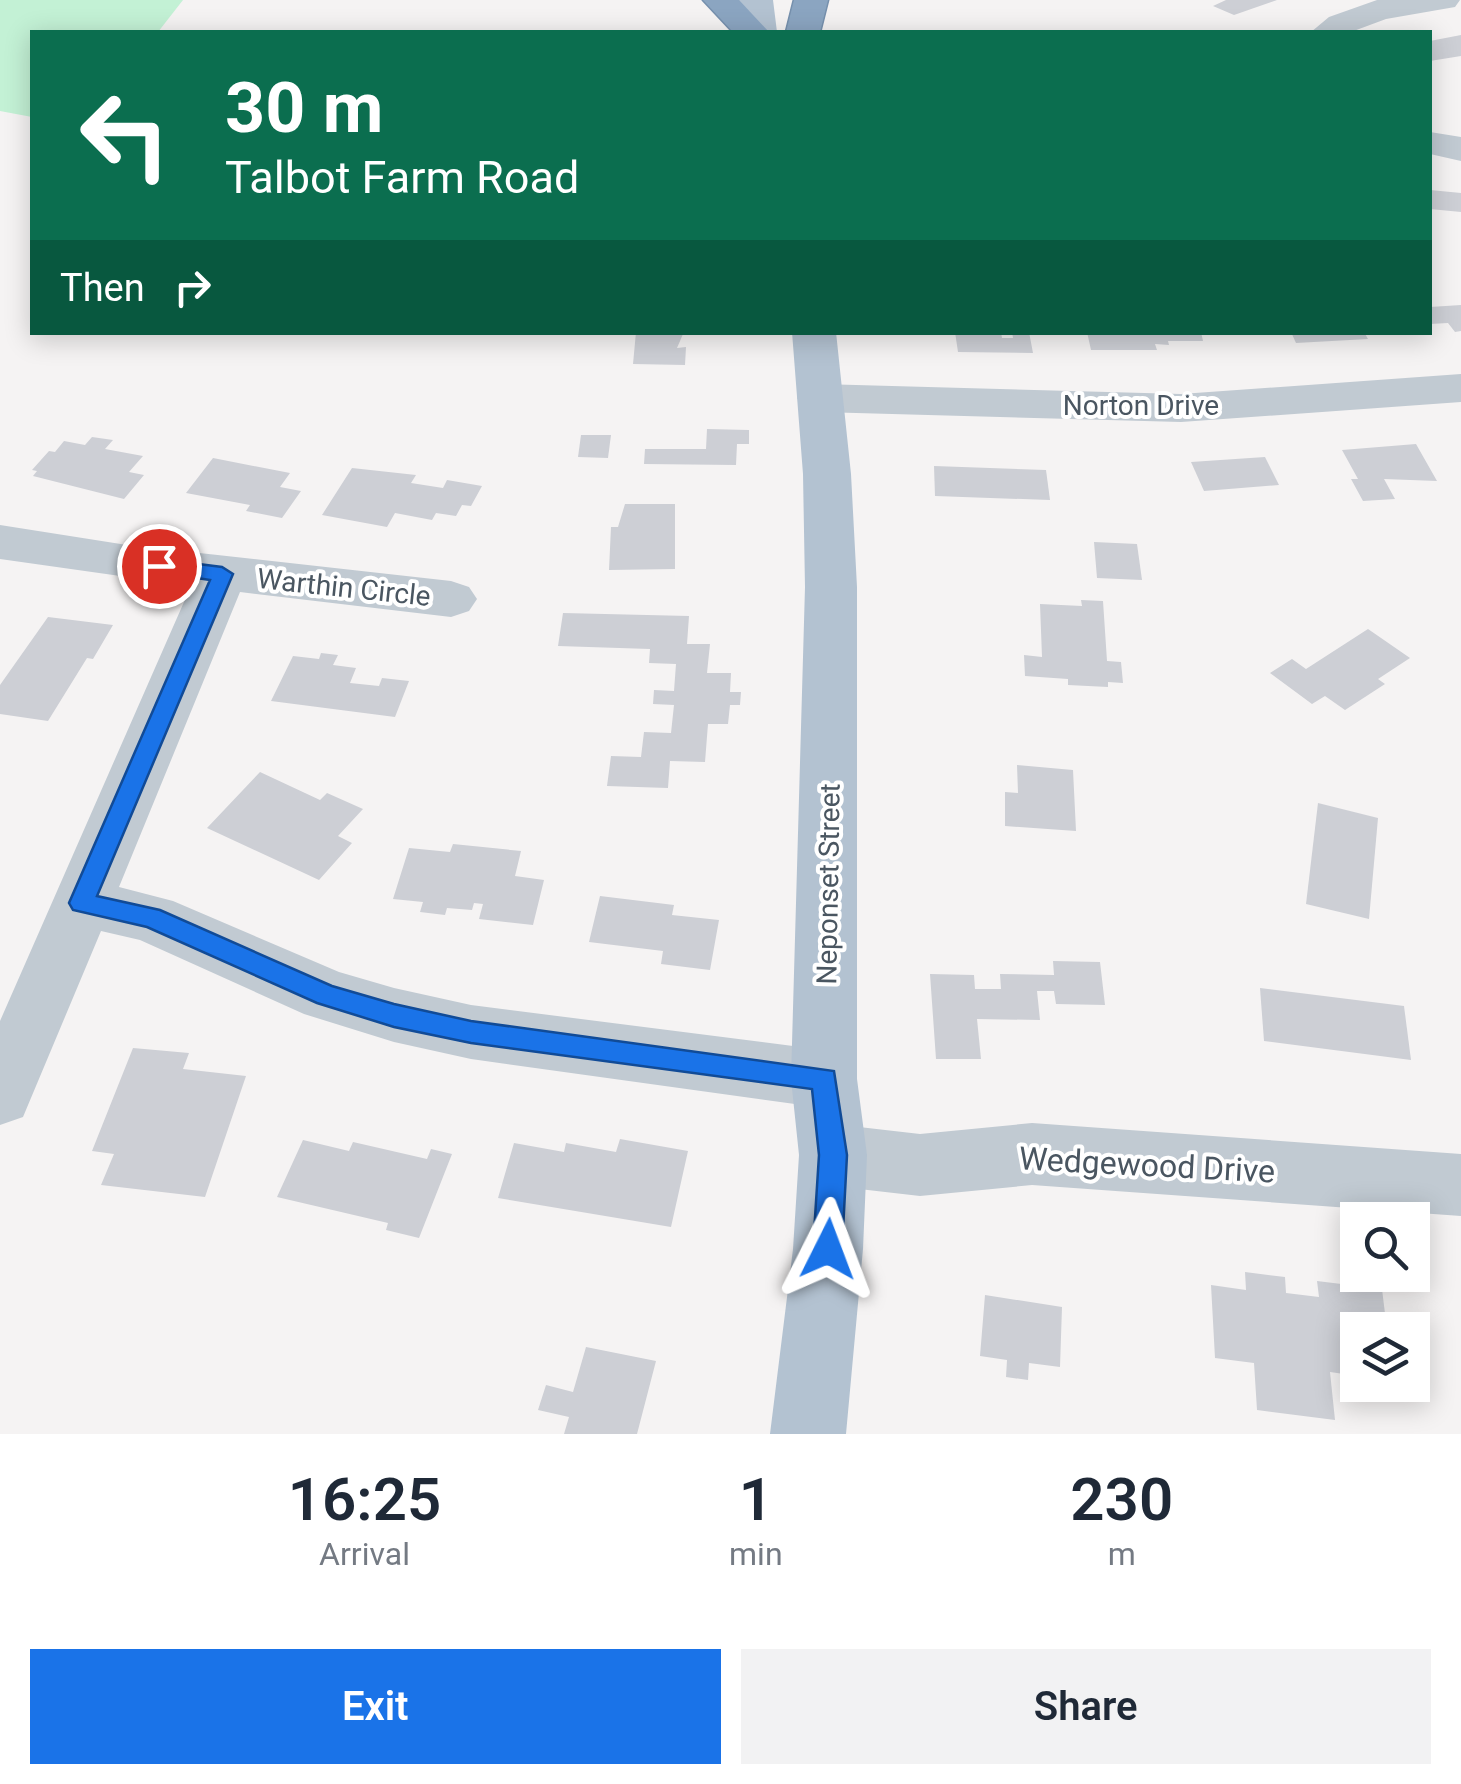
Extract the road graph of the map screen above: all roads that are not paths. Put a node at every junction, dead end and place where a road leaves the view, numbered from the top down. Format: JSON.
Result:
{"nodes":[{"id":1,"x":720,"y":0,"type":"edge"},
{"id":2,"x":756,"y":0,"type":"edge"},
{"id":3,"x":795,"y":0,"type":"edge"},
{"id":4,"x":811,"y":0,"type":"edge"},
{"id":5,"x":1442,"y":0,"type":"edge"},
{"id":6,"x":754,"y":30,"type":"edge"},
{"id":7,"x":756,"y":30,"type":"edge"},
{"id":8,"x":801,"y":30,"type":"edge"},
{"id":9,"x":802,"y":30,"type":"edge"},
{"id":10,"x":1331,"y":30,"type":"edge"},
{"id":11,"x":1432,"y":143,"type":"edge"},
{"id":12,"x":1461,"y":149,"type":"edge"},
{"id":13,"x":814,"y":335,"type":"edge"},
{"id":14,"x":1461,"y":388,"type":"edge"},
{"id":15,"x":820,"y":398,"type":"junction"},
{"id":16,"x":0,"y":542,"type":"edge"},
{"id":17,"x":222,"y":574,"type":"junction"},
{"id":18,"x":451,"y":599,"type":"dead end"},
{"id":19,"x":82,"y":903,"type":"junction"},
{"id":20,"x":824,"y":1079,"type":"junction"},
{"id":21,"x":0,"y":1096,"type":"edge"},
{"id":22,"x":833,"y":1155,"type":"junction"},
{"id":23,"x":1461,"y":1186,"type":"edge"},
{"id":24,"x":808,"y":1434,"type":"edge"}],
"edges":[{"from":1,"to":6,"type":"highway"},
{"from":2,"to":7,"type":"main road"},
{"from":3,"to":8,"type":"main road"},
{"from":4,"to":9,"type":"highway"},
{"from":5,"to":10,"type":"street"},
{"from":11,"to":12,"type":"street"},
{"from":13,"to":15,"type":"main road","name":"Neponset Street"},
{"from":14,"to":15,"type":"street","name":"Norton Drive"},
{"from":15,"to":20,"type":"main road","name":"Neponset Street"},
{"from":16,"to":17,"type":"street","name":"Warthin Circle"},
{"from":17,"to":18,"type":"street","name":"Warthin Circle"},
{"from":17,"to":19,"type":"street"},
{"from":19,"to":20,"type":"street"},
{"from":19,"to":21,"type":"street"},
{"from":20,"to":22,"type":"main road","name":"Neponset Street"},
{"from":22,"to":23,"type":"street","name":"Wedgewood Drive"},
{"from":22,"to":24,"type":"main road","name":"Neponset Street"}]}
